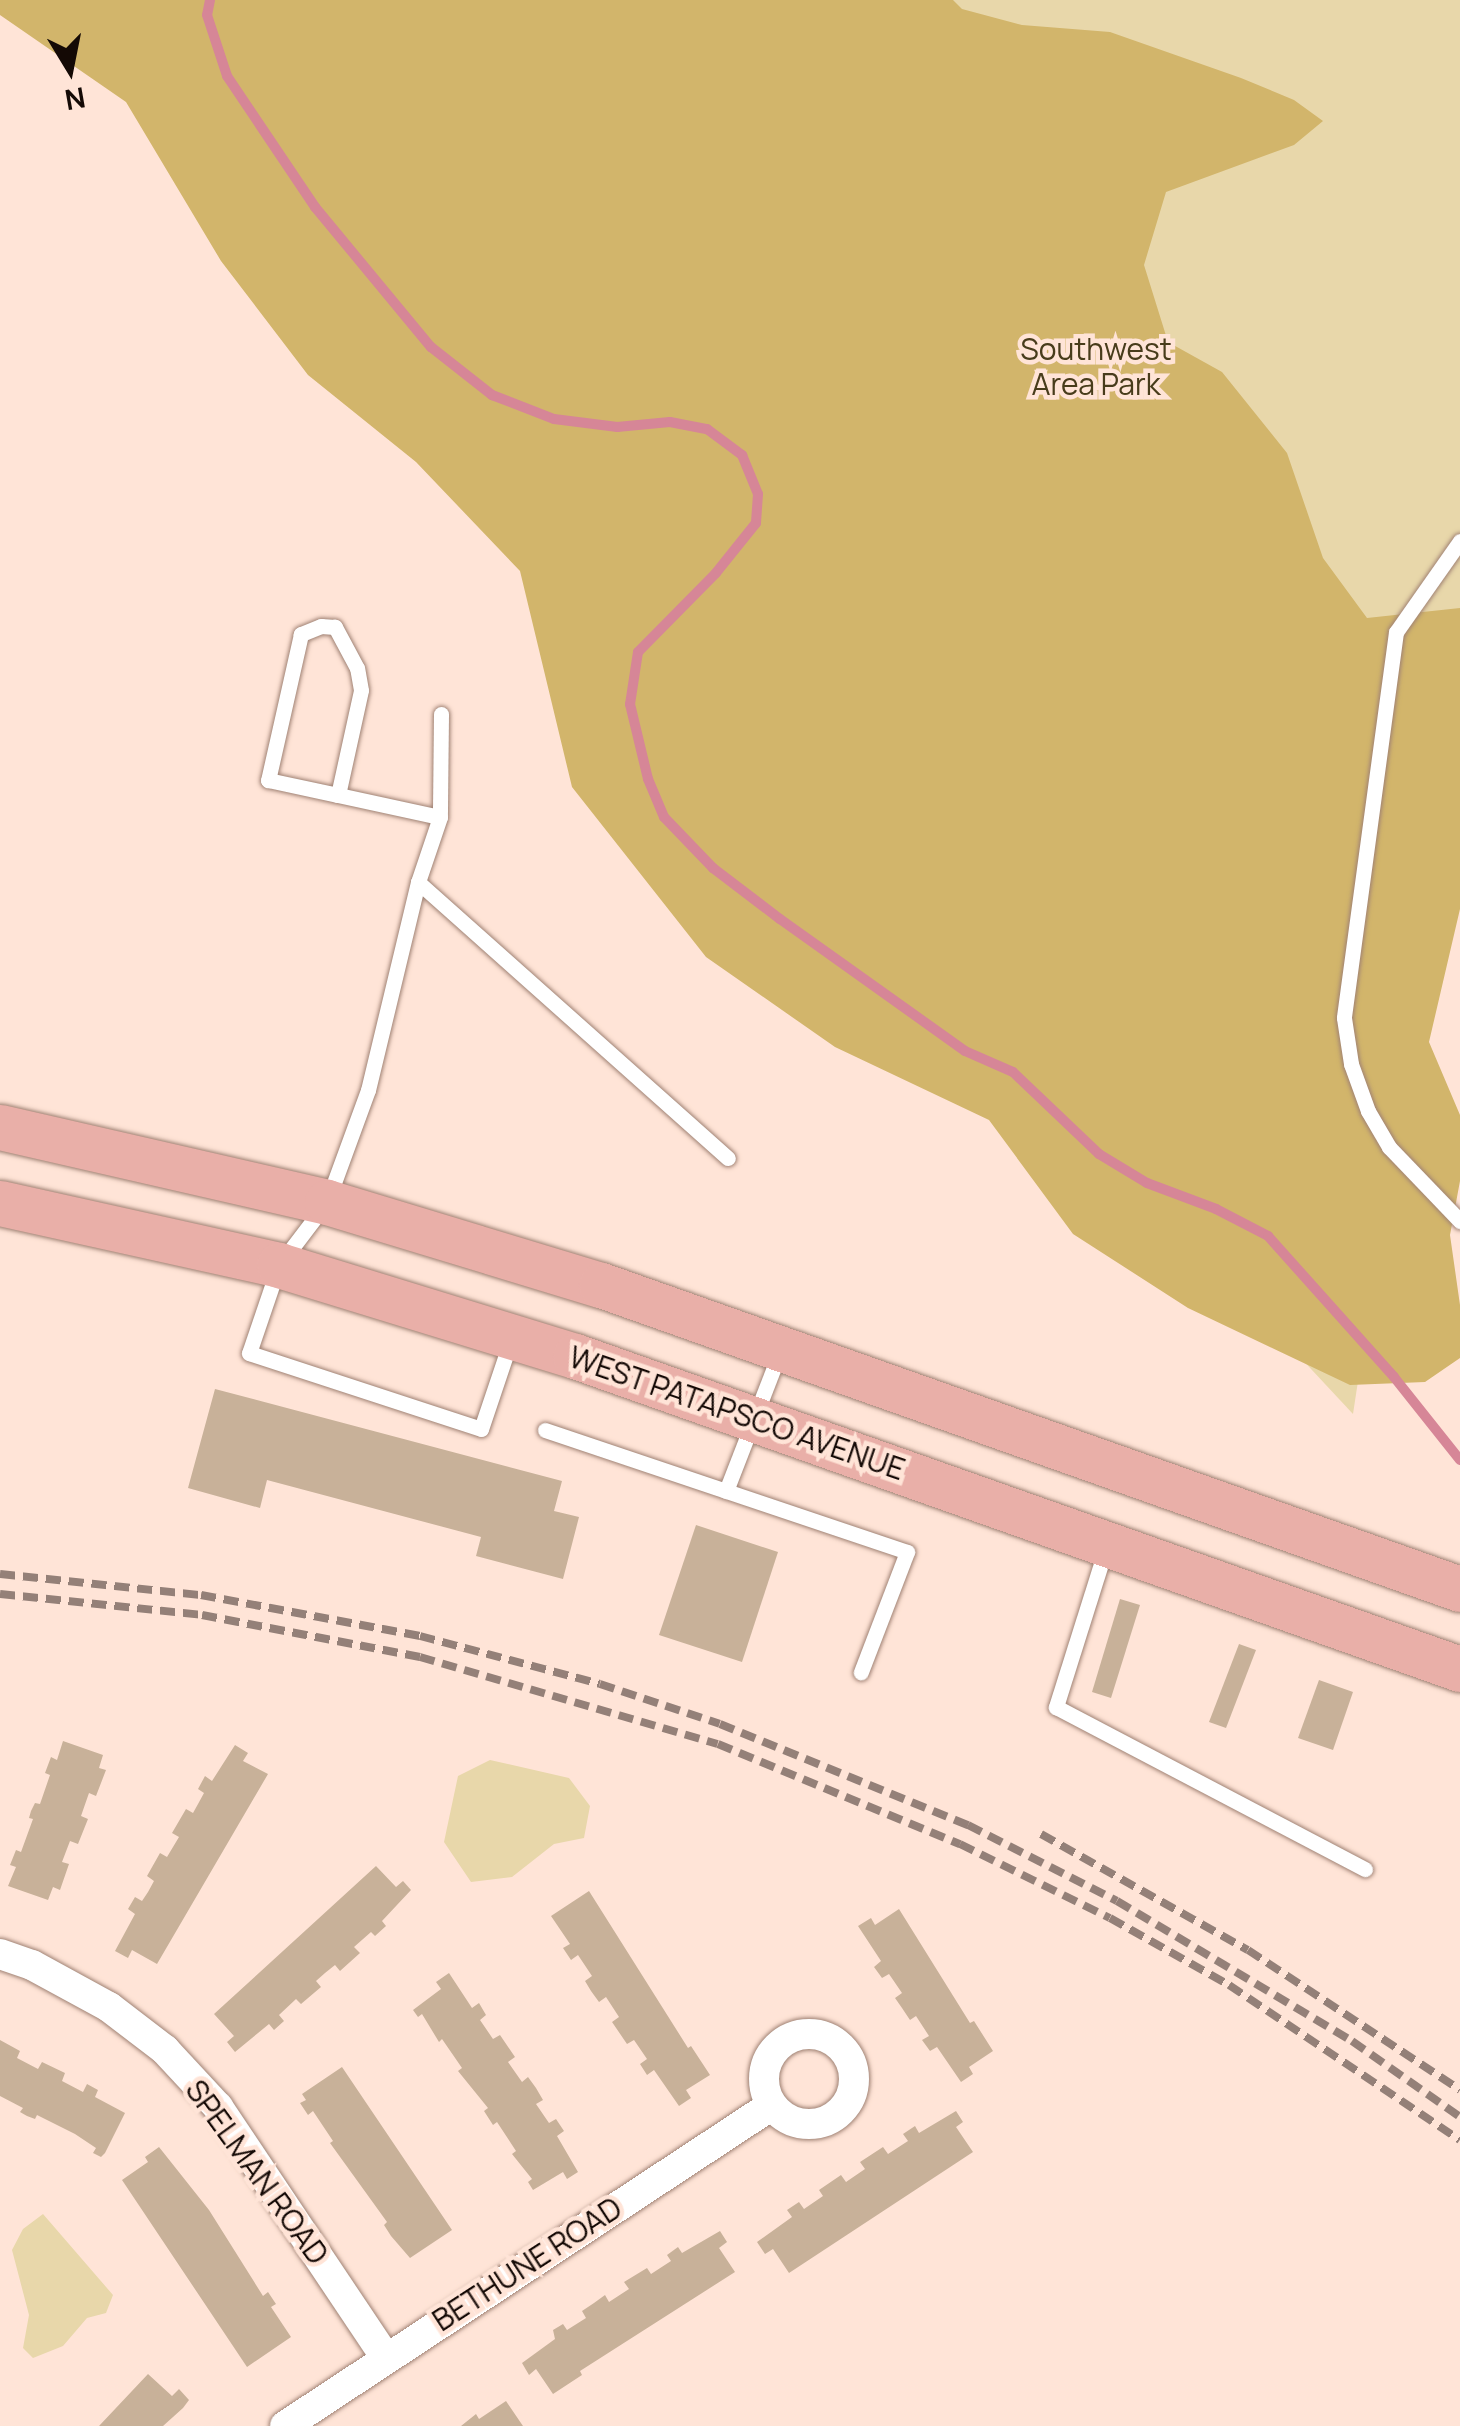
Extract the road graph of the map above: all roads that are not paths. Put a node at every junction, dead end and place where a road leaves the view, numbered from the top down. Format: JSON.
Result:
{"nodes":[{"id":1,"x":1460,"y":541,"type":"edge"},
{"id":2,"x":441,"y":714,"type":"dead end"},
{"id":3,"x":338,"y":796,"type":"junction"},
{"id":4,"x":440,"y":817,"type":"junction"},
{"id":5,"x":418,"y":882,"type":"junction"},
{"id":6,"x":0,"y":1127,"type":"edge"},
{"id":7,"x":728,"y":1158,"type":"dead end"},
{"id":8,"x":327,"y":1202,"type":"junction"},
{"id":9,"x":0,"y":1203,"type":"edge"},
{"id":10,"x":1460,"y":1221,"type":"edge"},
{"id":11,"x":279,"y":1265,"type":"junction"},
{"id":12,"x":512,"y":1336,"type":"junction"},
{"id":13,"x":782,"y":1348,"type":"junction"},
{"id":14,"x":754,"y":1419,"type":"junction"},
{"id":15,"x":545,"y":1430,"type":"dead end"},
{"id":16,"x":726,"y":1492,"type":"junction"},
{"id":17,"x":1108,"y":1544,"type":"junction"},
{"id":18,"x":1460,"y":1588,"type":"edge"},
{"id":19,"x":1460,"y":1669,"type":"edge"},
{"id":20,"x":860,"y":1672,"type":"dead end"},
{"id":21,"x":1365,"y":1869,"type":"dead end"},
{"id":22,"x":0,"y":1954,"type":"edge"},
{"id":23,"x":772,"y":2104,"type":"dead end"},
{"id":24,"x":385,"y":2356,"type":"junction"},
{"id":25,"x":284,"y":2426,"type":"edge"}],
"edges":[{"from":1,"to":10,"type":"lane"},
{"from":2,"to":4,"type":"lane"},
{"from":3,"to":3,"type":"lane"},
{"from":3,"to":4,"type":"lane"},
{"from":4,"to":5,"type":"lane"},
{"from":5,"to":7,"type":"lane"},
{"from":5,"to":8,"type":"lane"},
{"from":6,"to":8,"type":"main road"},
{"from":8,"to":11,"type":"lane"},
{"from":8,"to":13,"type":"main road"},
{"from":9,"to":11,"type":"main road","name":"WEST PATAPSCO AVENUE"},
{"from":11,"to":12,"type":"main road","name":"WEST PATAPSCO AVENUE"},
{"from":11,"to":12,"type":"lane"},
{"from":12,"to":14,"type":"main road","name":"WEST PATAPSCO AVENUE"},
{"from":13,"to":14,"type":"lane"},
{"from":13,"to":18,"type":"main road"},
{"from":14,"to":16,"type":"lane"},
{"from":14,"to":17,"type":"main road","name":"WEST PATAPSCO AVENUE"},
{"from":15,"to":16,"type":"lane"},
{"from":16,"to":20,"type":"lane"},
{"from":17,"to":19,"type":"main road","name":"WEST PATAPSCO AVENUE"},
{"from":17,"to":21,"type":"lane"},
{"from":22,"to":24,"type":"street","name":"SPELMAN ROAD"},
{"from":23,"to":24,"type":"street","name":"BETHUNE ROAD"},
{"from":24,"to":25,"type":"street","name":"BETHUNE ROAD"}]}
